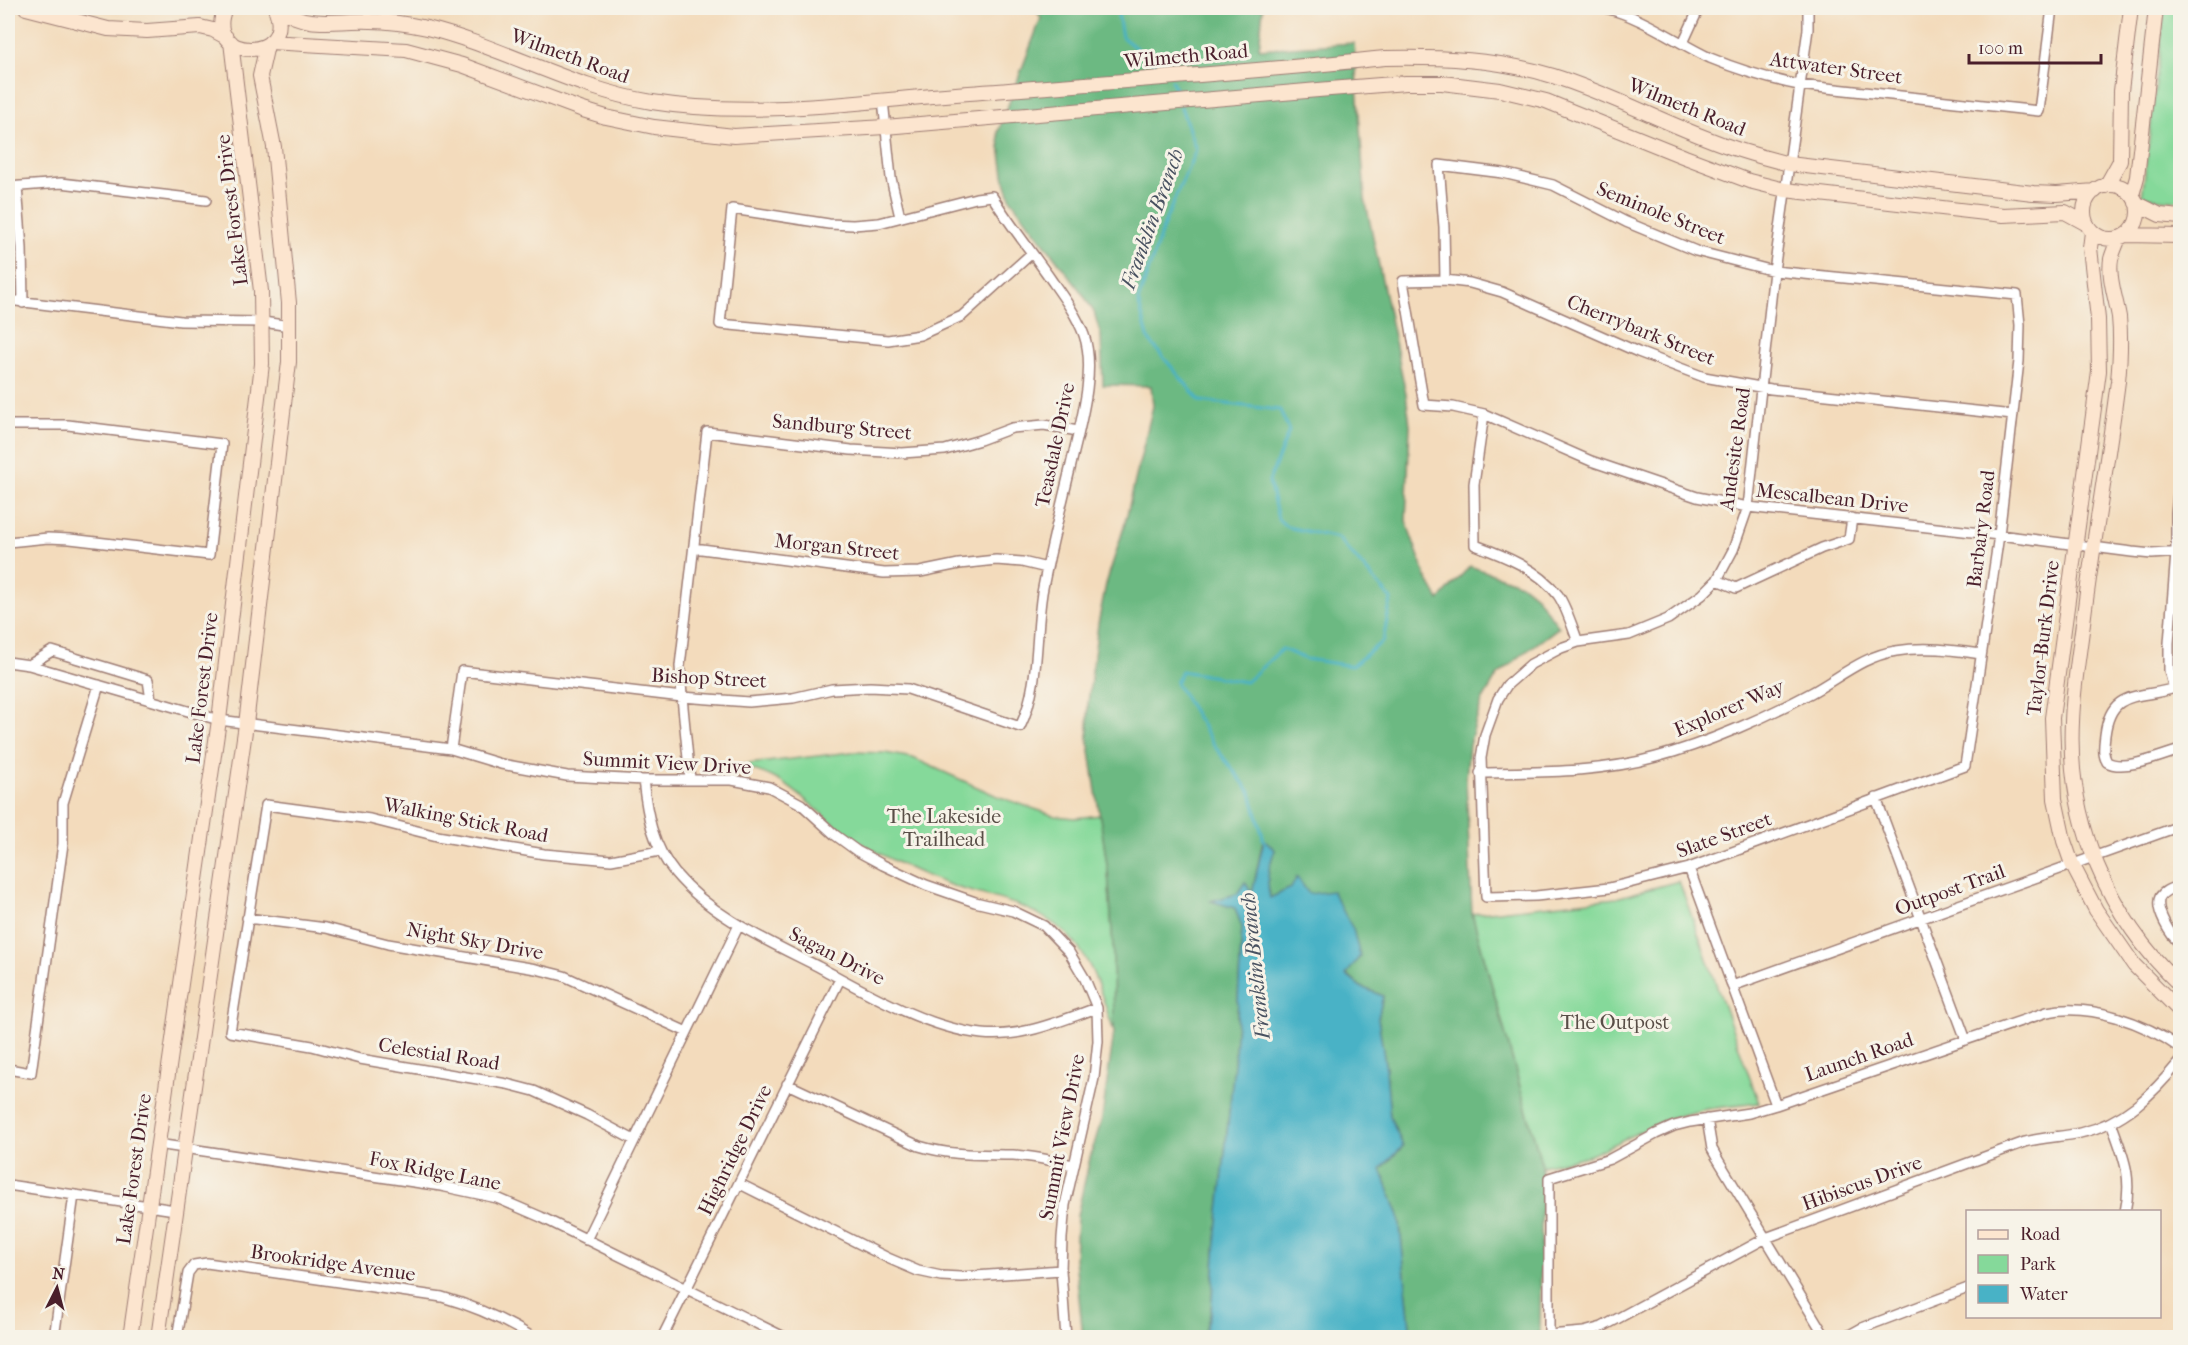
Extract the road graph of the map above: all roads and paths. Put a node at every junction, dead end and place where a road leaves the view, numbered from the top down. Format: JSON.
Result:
{"nodes":[{"id":1,"x":26,"y":8,"type":"edge"},
{"id":2,"x":225,"y":8,"type":"edge"},
{"id":3,"x":277,"y":8,"type":"edge"},
{"id":4,"x":1605,"y":8,"type":"edge"},
{"id":5,"x":1699,"y":8,"type":"edge"},
{"id":6,"x":1808,"y":8,"type":"edge"},
{"id":7,"x":2052,"y":8,"type":"edge"},
{"id":8,"x":2131,"y":8,"type":"edge"},
{"id":9,"x":2156,"y":8,"type":"edge"},
{"id":10,"x":229,"y":40,"type":"junction"},
{"id":11,"x":1683,"y":43,"type":"junction"},
{"id":12,"x":269,"y":44,"type":"junction"},
{"id":13,"x":1799,"y":85,"type":"junction"},
{"id":14,"x":883,"y":100,"type":"junction"},
{"id":15,"x":885,"y":127,"type":"junction"},
{"id":16,"x":1789,"y":164,"type":"junction"},
{"id":17,"x":12,"y":187,"type":"edge"},
{"id":18,"x":2100,"y":188,"type":"junction"},
{"id":19,"x":1785,"y":190,"type":"junction"},
{"id":20,"x":2134,"y":199,"type":"junction"},
{"id":21,"x":206,"y":200,"type":"dead end"},
{"id":22,"x":900,"y":217,"type":"junction"},
{"id":23,"x":2181,"y":217,"type":"edge"},
{"id":24,"x":2090,"y":228,"type":"junction"},
{"id":25,"x":2122,"y":236,"type":"junction"},
{"id":26,"x":2181,"y":236,"type":"edge"},
{"id":27,"x":1032,"y":253,"type":"junction"},
{"id":28,"x":1774,"y":271,"type":"junction"},
{"id":29,"x":1445,"y":280,"type":"junction"},
{"id":30,"x":2017,"y":295,"type":"joint"},
{"id":31,"x":8,"y":300,"type":"edge"},
{"id":32,"x":23,"y":303,"type":"junction"},
{"id":33,"x":263,"y":322,"type":"junction"},
{"id":34,"x":290,"y":326,"type":"junction"},
{"id":35,"x":1762,"y":387,"type":"junction"},
{"id":36,"x":1424,"y":405,"type":"joint"},
{"id":37,"x":1484,"y":414,"type":"junction"},
{"id":38,"x":2013,"y":415,"type":"junction"},
{"id":39,"x":8,"y":425,"type":"edge"},
{"id":40,"x":1078,"y":431,"type":"junction"},
{"id":41,"x":2181,"y":474,"type":"edge"},
{"id":42,"x":1748,"y":507,"type":"junction"},
{"id":43,"x":1852,"y":518,"type":"junction"},
{"id":44,"x":1999,"y":535,"type":"junction"},
{"id":45,"x":8,"y":542,"type":"edge"},
{"id":46,"x":2075,"y":545,"type":"junction"},
{"id":47,"x":694,"y":548,"type":"junction"},
{"id":48,"x":2093,"y":548,"type":"junction"},
{"id":49,"x":2179,"y":552,"type":"edge"},
{"id":50,"x":1047,"y":568,"type":"junction"},
{"id":51,"x":1717,"y":580,"type":"junction"},
{"id":52,"x":1578,"y":642,"type":"junction"},
{"id":53,"x":1981,"y":654,"type":"junction"},
{"id":54,"x":8,"y":662,"type":"edge"},
{"id":55,"x":29,"y":665,"type":"junction"},
{"id":56,"x":99,"y":685,"type":"junction"},
{"id":57,"x":2177,"y":687,"type":"edge"},
{"id":58,"x":682,"y":697,"type":"junction"},
{"id":59,"x":152,"y":700,"type":"junction"},
{"id":60,"x":219,"y":720,"type":"junction"},
{"id":61,"x":246,"y":724,"type":"junction"},
{"id":62,"x":1020,"y":727,"type":"joint"},
{"id":63,"x":451,"y":749,"type":"junction"},
{"id":64,"x":2181,"y":750,"type":"edge"},
{"id":65,"x":1965,"y":766,"type":"joint"},
{"id":66,"x":1480,"y":773,"type":"junction"},
{"id":67,"x":690,"y":778,"type":"junction"},
{"id":68,"x":643,"y":780,"type":"junction"},
{"id":69,"x":1876,"y":798,"type":"junction"},
{"id":70,"x":2181,"y":826,"type":"edge"},
{"id":71,"x":660,"y":851,"type":"junction"},
{"id":72,"x":2092,"y":857,"type":"junction"},
{"id":73,"x":2072,"y":864,"type":"junction"},
{"id":74,"x":1689,"y":868,"type":"junction"},
{"id":75,"x":2181,"y":885,"type":"edge"},
{"id":76,"x":1486,"y":897,"type":"joint"},
{"id":77,"x":247,"y":918,"type":"junction"},
{"id":78,"x":1921,"y":920,"type":"junction"},
{"id":79,"x":739,"y":925,"type":"junction"},
{"id":80,"x":2181,"y":943,"type":"edge"},
{"id":81,"x":840,"y":979,"type":"junction"},
{"id":82,"x":2181,"y":985,"type":"edge"},
{"id":83,"x":1732,"y":986,"type":"junction"},
{"id":84,"x":1096,"y":1008,"type":"junction"},
{"id":85,"x":2181,"y":1011,"type":"edge"},
{"id":86,"x":687,"y":1032,"type":"junction"},
{"id":87,"x":1966,"y":1040,"type":"junction"},
{"id":88,"x":2181,"y":1048,"type":"edge"},
{"id":89,"x":2181,"y":1061,"type":"edge"},
{"id":90,"x":8,"y":1069,"type":"edge"},
{"id":91,"x":787,"y":1084,"type":"junction"},
{"id":92,"x":1776,"y":1105,"type":"junction"},
{"id":93,"x":1707,"y":1119,"type":"junction"},
{"id":94,"x":2111,"y":1122,"type":"junction"},
{"id":95,"x":634,"y":1140,"type":"junction"},
{"id":96,"x":157,"y":1144,"type":"junction"},
{"id":97,"x":184,"y":1148,"type":"junction"},
{"id":98,"x":1073,"y":1165,"type":"junction"},
{"id":99,"x":740,"y":1184,"type":"junction"},
{"id":100,"x":8,"y":1185,"type":"edge"},
{"id":101,"x":74,"y":1195,"type":"junction"},
{"id":102,"x":148,"y":1205,"type":"junction"},
{"id":103,"x":175,"y":1210,"type":"junction"},
{"id":104,"x":2125,"y":1210,"type":"edge"},
{"id":105,"x":1766,"y":1238,"type":"junction"},
{"id":106,"x":586,"y":1240,"type":"junction"},
{"id":107,"x":1061,"y":1270,"type":"junction"},
{"id":108,"x":686,"y":1288,"type":"junction"},
{"id":109,"x":1966,"y":1289,"type":"edge"},
{"id":110,"x":1549,"y":1335,"type":"joint"},
{"id":111,"x":54,"y":1338,"type":"edge"},
{"id":112,"x":130,"y":1338,"type":"edge"},
{"id":113,"x":158,"y":1338,"type":"edge"},
{"id":114,"x":177,"y":1338,"type":"edge"},
{"id":115,"x":534,"y":1338,"type":"edge"},
{"id":116,"x":662,"y":1338,"type":"edge"},
{"id":117,"x":786,"y":1338,"type":"edge"},
{"id":118,"x":1066,"y":1338,"type":"edge"},
{"id":119,"x":1826,"y":1338,"type":"edge"},
{"id":120,"x":1844,"y":1338,"type":"edge"}],
"edges":[{"from":1,"to":10,"type":"street"},
{"from":2,"to":10,"type":"street","name":"Lake Forest Drive"},
{"from":3,"to":12,"type":"street"},
{"from":3,"to":14,"type":"street","name":"Wilmeth Road"},
{"from":4,"to":11,"type":"street","name":"Attwater Street"},
{"from":5,"to":11,"type":"street"},
{"from":6,"to":13,"type":"street","name":"Andesite Road"},
{"from":7,"to":13,"type":"street","name":"Attwater Street"},
{"from":8,"to":18,"type":"street"},
{"from":9,"to":20,"type":"street"},
{"from":10,"to":12,"type":"street"},
{"from":10,"to":33,"type":"street","name":"Lake Forest Drive"},
{"from":11,"to":13,"type":"street","name":"Attwater Street"},
{"from":12,"to":15,"type":"street"},
{"from":12,"to":34,"type":"street"},
{"from":13,"to":16,"type":"street","name":"Andesite Road"},
{"from":14,"to":15,"type":"street"},
{"from":14,"to":16,"type":"street","name":"Wilmeth Road"},
{"from":15,"to":19,"type":"street"},
{"from":15,"to":22,"type":"street"},
{"from":16,"to":18,"type":"street","name":"Wilmeth Road"},
{"from":16,"to":19,"type":"street","name":"Andesite Road"},
{"from":17,"to":21,"type":"street"},
{"from":17,"to":32,"type":"street"},
{"from":18,"to":20,"type":"street"},
{"from":18,"to":24,"type":"street"},
{"from":19,"to":24,"type":"street"},
{"from":19,"to":28,"type":"street","name":"Andesite Road"},
{"from":20,"to":23,"type":"street"},
{"from":20,"to":25,"type":"street"},
{"from":22,"to":27,"type":"street","name":"Teasdale Drive"},
{"from":22,"to":27,"type":"street"},
{"from":24,"to":25,"type":"street"},
{"from":24,"to":46,"type":"street","name":"Taylor-Burk Drive"},
{"from":25,"to":26,"type":"street"},
{"from":25,"to":48,"type":"street","name":"Taylor-Burk Drive"},
{"from":27,"to":40,"type":"street","name":"Teasdale Drive"},
{"from":28,"to":29,"type":"street","name":"Seminole Street"},
{"from":28,"to":30,"type":"street","name":"Seminole Street"},
{"from":28,"to":35,"type":"street","name":"Andesite Road"},
{"from":29,"to":35,"type":"street","name":"Cherrybark Street"},
{"from":29,"to":36,"type":"street","name":"Cherrybark Street"},
{"from":30,"to":38,"type":"street","name":"Barbary Road"},
{"from":31,"to":32,"type":"street"},
{"from":32,"to":33,"type":"street"},
{"from":33,"to":34,"type":"street"},
{"from":33,"to":60,"type":"street","name":"Lake Forest Drive"},
{"from":34,"to":61,"type":"street"},
{"from":35,"to":38,"type":"street","name":"Cherrybark Street"},
{"from":35,"to":42,"type":"street","name":"Andesite Road"},
{"from":36,"to":37,"type":"street","name":"Mescalbean Drive"},
{"from":37,"to":42,"type":"street","name":"Mescalbean Drive"},
{"from":37,"to":52,"type":"street"},
{"from":38,"to":44,"type":"street","name":"Barbary Road"},
{"from":39,"to":45,"type":"street"},
{"from":40,"to":47,"type":"street","name":"Sandburg Street"},
{"from":40,"to":50,"type":"street","name":"Teasdale Drive"},
{"from":41,"to":49,"type":"street"},
{"from":42,"to":43,"type":"street","name":"Mescalbean Drive"},
{"from":42,"to":51,"type":"street","name":"Andesite Road"},
{"from":43,"to":44,"type":"street","name":"Mescalbean Drive"},
{"from":43,"to":51,"type":"street"},
{"from":44,"to":46,"type":"street","name":"Mescalbean Drive"},
{"from":44,"to":53,"type":"street","name":"Barbary Road"},
{"from":46,"to":48,"type":"street","name":"Mescalbean Drive"},
{"from":46,"to":73,"type":"street","name":"Taylor-Burk Drive"},
{"from":47,"to":50,"type":"street","name":"Morgan Street"},
{"from":47,"to":58,"type":"street"},
{"from":48,"to":49,"type":"street","name":"Mescalbean Drive"},
{"from":48,"to":72,"type":"street","name":"Taylor-Burk Drive"},
{"from":49,"to":57,"type":"street"},
{"from":50,"to":62,"type":"street","name":"Teasdale Drive"},
{"from":51,"to":52,"type":"street","name":"Andesite Road"},
{"from":52,"to":66,"type":"street","name":"Andesite Road"},
{"from":53,"to":65,"type":"street","name":"Barbary Road"},
{"from":53,"to":66,"type":"street","name":"Explorer Way"},
{"from":54,"to":55,"type":"street","name":"Summit View Drive"},
{"from":55,"to":56,"type":"street","name":"Summit View Drive"},
{"from":55,"to":59,"type":"street"},
{"from":56,"to":59,"type":"street","name":"Summit View Drive"},
{"from":56,"to":90,"type":"street"},
{"from":57,"to":64,"type":"street"},
{"from":58,"to":62,"type":"street","name":"Bishop Street"},
{"from":58,"to":63,"type":"street","name":"Bishop Street"},
{"from":58,"to":67,"type":"street"},
{"from":59,"to":60,"type":"street","name":"Summit View Drive"},
{"from":60,"to":61,"type":"street","name":"Summit View Drive"},
{"from":60,"to":96,"type":"street","name":"Lake Forest Drive"},
{"from":61,"to":63,"type":"street","name":"Summit View Drive"},
{"from":61,"to":97,"type":"street"},
{"from":63,"to":68,"type":"street","name":"Summit View Drive"},
{"from":65,"to":69,"type":"street","name":"Slate Street"},
{"from":66,"to":76,"type":"street","name":"Andesite Road"},
{"from":67,"to":68,"type":"street","name":"Summit View Drive"},
{"from":67,"to":84,"type":"street","name":"Summit View Drive"},
{"from":68,"to":71,"type":"street","name":"Sagan Drive"},
{"from":69,"to":74,"type":"street","name":"Slate Street"},
{"from":69,"to":78,"type":"street"},
{"from":70,"to":72,"type":"street","name":"Outpost Trail"},
{"from":71,"to":77,"type":"street","name":"Walking Stick Road"},
{"from":71,"to":79,"type":"street","name":"Sagan Drive"},
{"from":72,"to":73,"type":"street","name":"Outpost Trail"},
{"from":72,"to":82,"type":"street","name":"Taylor-Burk Drive"},
{"from":73,"to":78,"type":"street","name":"Outpost Trail"},
{"from":73,"to":85,"type":"street","name":"Taylor-Burk Drive"},
{"from":74,"to":76,"type":"street","name":"Slate Street"},
{"from":74,"to":83,"type":"street"},
{"from":75,"to":80,"type":"street"},
{"from":77,"to":86,"type":"street","name":"Night Sky Drive"},
{"from":77,"to":95,"type":"street","name":"Celestial Road"},
{"from":78,"to":83,"type":"street","name":"Outpost Trail"},
{"from":78,"to":87,"type":"street"},
{"from":79,"to":81,"type":"street","name":"Sagan Drive"},
{"from":79,"to":86,"type":"street"},
{"from":81,"to":84,"type":"street","name":"Sagan Drive"},
{"from":81,"to":91,"type":"street","name":"Highridge Drive"},
{"from":83,"to":92,"type":"street"},
{"from":84,"to":98,"type":"street","name":"Summit View Drive"},
{"from":86,"to":95,"type":"street"},
{"from":87,"to":88,"type":"street","name":"Launch Road"},
{"from":87,"to":92,"type":"street","name":"Launch Road"},
{"from":89,"to":94,"type":"street","name":"Hibiscus Drive"},
{"from":91,"to":98,"type":"street"},
{"from":91,"to":99,"type":"street","name":"Highridge Drive"},
{"from":92,"to":93,"type":"street","name":"Launch Road"},
{"from":93,"to":105,"type":"street"},
{"from":93,"to":110,"type":"street","name":"Launch Road"},
{"from":94,"to":104,"type":"street"},
{"from":94,"to":105,"type":"street","name":"Hibiscus Drive"},
{"from":95,"to":106,"type":"street"},
{"from":96,"to":97,"type":"street","name":"Fox Ridge Lane"},
{"from":96,"to":102,"type":"street","name":"Lake Forest Drive"},
{"from":97,"to":103,"type":"street"},
{"from":97,"to":106,"type":"street","name":"Fox Ridge Lane"},
{"from":98,"to":107,"type":"street","name":"Summit View Drive"},
{"from":99,"to":107,"type":"street"},
{"from":99,"to":108,"type":"street","name":"Highridge Drive"},
{"from":100,"to":101,"type":"street"},
{"from":101,"to":102,"type":"street"},
{"from":101,"to":111,"type":"street"},
{"from":102,"to":103,"type":"street"},
{"from":102,"to":112,"type":"street","name":"Lake Forest Drive"},
{"from":103,"to":113,"type":"street"},
{"from":105,"to":110,"type":"street","name":"Hibiscus Drive"},
{"from":105,"to":119,"type":"street"},
{"from":106,"to":108,"type":"street","name":"Fox Ridge Lane"},
{"from":107,"to":118,"type":"street","name":"Summit View Drive"},
{"from":108,"to":116,"type":"street","name":"Highridge Drive"},
{"from":108,"to":117,"type":"street","name":"Fox Ridge Lane"},
{"from":109,"to":120,"type":"street"},
{"from":114,"to":115,"type":"street","name":"Brookridge Avenue"}]}
